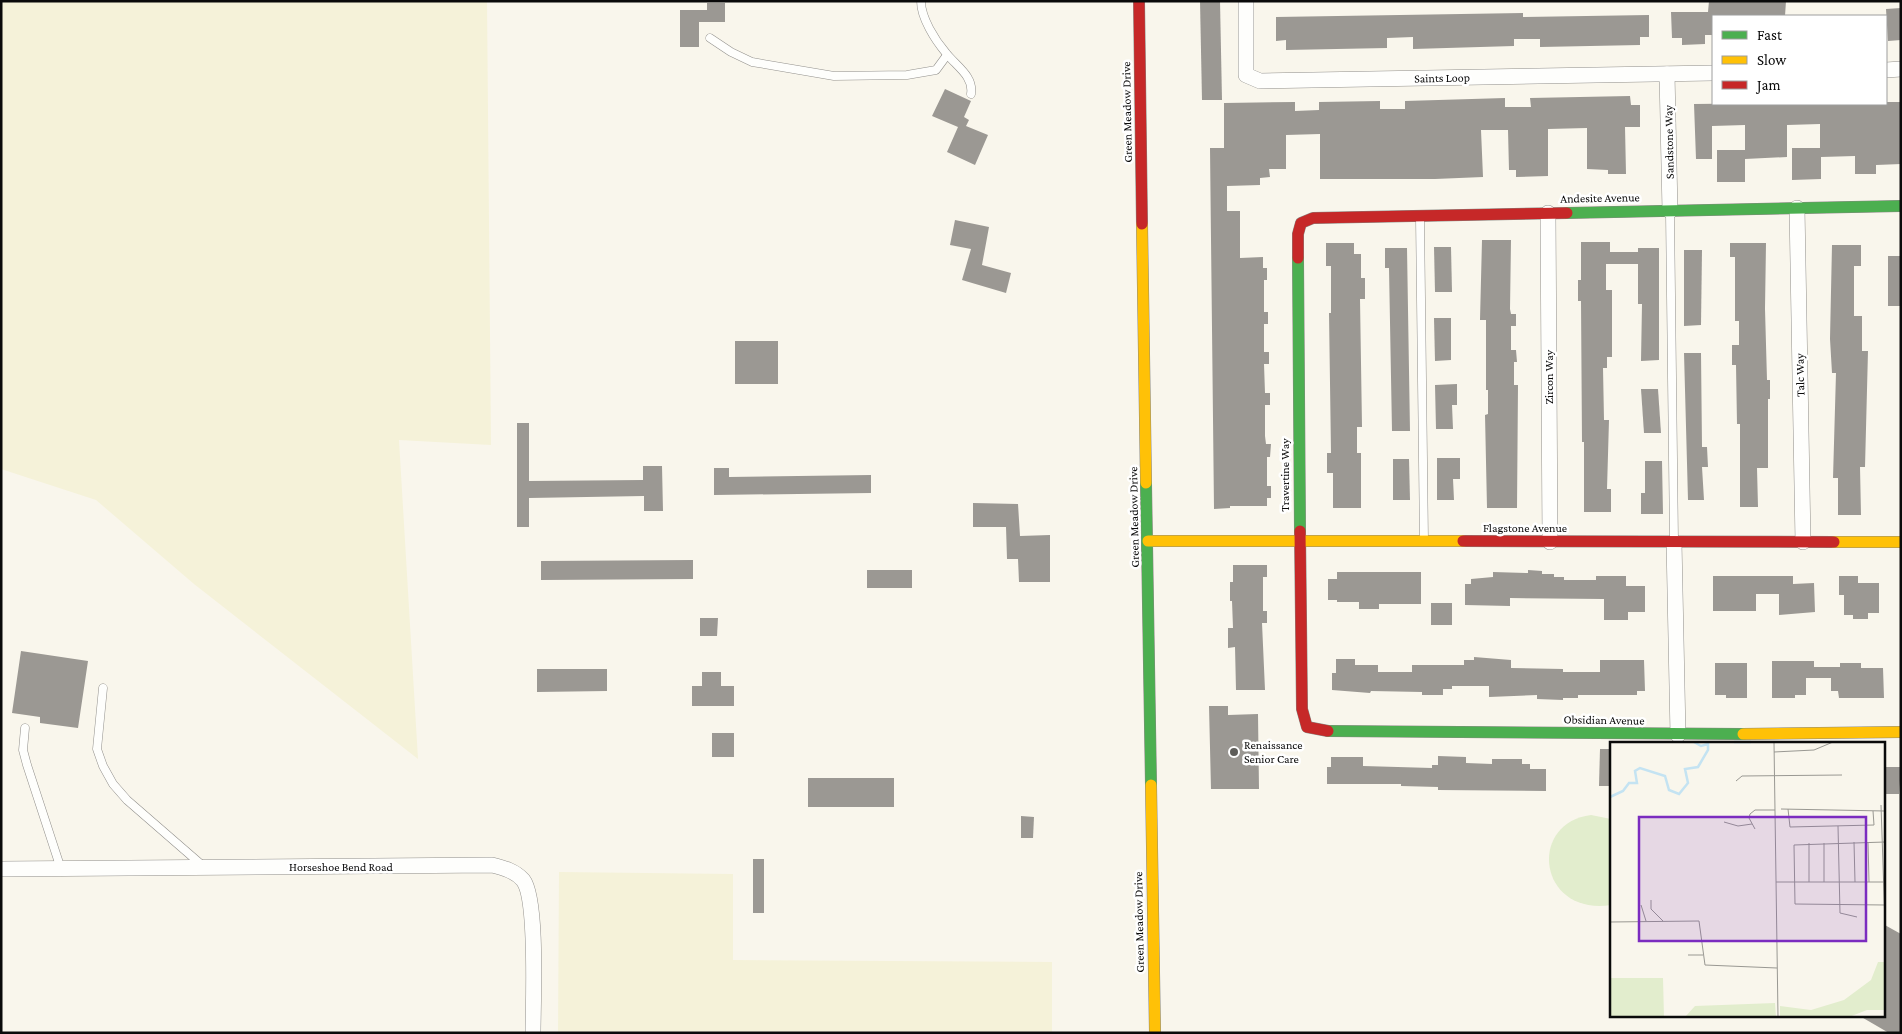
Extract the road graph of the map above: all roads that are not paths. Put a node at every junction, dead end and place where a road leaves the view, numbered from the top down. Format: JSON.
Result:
{"nodes":[{"id":1,"x":921,"y":1,"type":"edge"},
{"id":2,"x":1139,"y":1,"type":"edge"},
{"id":3,"x":1246,"y":1,"type":"edge"},
{"id":4,"x":710,"y":38,"type":"dead end"},
{"id":5,"x":947,"y":55,"type":"junction"},
{"id":6,"x":1901,"y":69,"type":"edge"},
{"id":7,"x":1887,"y":70,"type":"edge"},
{"id":8,"x":1712,"y":73,"type":"edge"},
{"id":9,"x":1667,"y":74,"type":"junction"},
{"id":10,"x":971,"y":94,"type":"dead end"},
{"id":11,"x":1901,"y":206,"type":"edge"},
{"id":12,"x":1797,"y":208,"type":"junction"},
{"id":13,"x":1670,"y":211,"type":"junction"},
{"id":14,"x":1548,"y":213,"type":"junction"},
{"id":15,"x":1420,"y":216,"type":"junction"},
{"id":16,"x":1301,"y":223,"type":"joint"},
{"id":17,"x":1299,"y":540,"type":"junction"},
{"id":18,"x":1148,"y":541,"type":"junction"},
{"id":19,"x":1424,"y":541,"type":"junction"},
{"id":20,"x":1550,"y":542,"type":"junction"},
{"id":21,"x":1674,"y":542,"type":"junction"},
{"id":22,"x":1803,"y":542,"type":"junction"},
{"id":23,"x":1901,"y":542,"type":"edge"},
{"id":24,"x":104,"y":688,"type":"dead end"},
{"id":25,"x":1307,"y":727,"type":"joint"},
{"id":26,"x":25,"y":728,"type":"dead end"},
{"id":27,"x":1901,"y":732,"type":"edge"},
{"id":28,"x":1678,"y":739,"type":"edge"},
{"id":29,"x":204,"y":868,"type":"junction"},
{"id":30,"x":1,"y":869,"type":"edge"},
{"id":31,"x":61,"y":869,"type":"junction"},
{"id":32,"x":533,"y":1033,"type":"edge"},
{"id":33,"x":1155,"y":1033,"type":"edge"}],
"edges":[{"from":1,"to":5,"type":"lane"},
{"from":2,"to":18,"type":"street","name":"Green Meadow Drive"},
{"from":3,"to":9,"type":"street","name":"Saints Loop"},
{"from":4,"to":5,"type":"lane"},
{"from":5,"to":10,"type":"lane"},
{"from":6,"to":7,"type":"street"},
{"from":8,"to":9,"type":"street","name":"Saints Loop"},
{"from":9,"to":13,"type":"street","name":"Sandstone Way"},
{"from":11,"to":12,"type":"street","name":"Andesite Avenue"},
{"from":12,"to":13,"type":"street","name":"Andesite Avenue"},
{"from":12,"to":22,"type":"street","name":"Talc Way"},
{"from":13,"to":14,"type":"street","name":"Andesite Avenue"},
{"from":13,"to":21,"type":"lane"},
{"from":14,"to":15,"type":"street","name":"Andesite Avenue"},
{"from":14,"to":20,"type":"street","name":"Zircon Way"},
{"from":15,"to":16,"type":"street","name":"Andesite Avenue"},
{"from":15,"to":19,"type":"lane"},
{"from":16,"to":17,"type":"street","name":"Travertine Way"},
{"from":17,"to":18,"type":"street","name":"Flagstone Avenue"},
{"from":17,"to":19,"type":"street","name":"Flagstone Avenue"},
{"from":17,"to":25,"type":"street","name":"Travertine Way"},
{"from":18,"to":33,"type":"street","name":"Green Meadow Drive"},
{"from":19,"to":20,"type":"street","name":"Flagstone Avenue"},
{"from":20,"to":21,"type":"street","name":"Flagstone Avenue"},
{"from":21,"to":22,"type":"street","name":"Flagstone Avenue"},
{"from":21,"to":28,"type":"street"},
{"from":22,"to":23,"type":"street","name":"Flagstone Avenue"},
{"from":24,"to":29,"type":"lane"},
{"from":25,"to":28,"type":"street","name":"Obsidian Avenue"},
{"from":26,"to":31,"type":"lane"},
{"from":27,"to":28,"type":"street","name":"Obsidian Avenue"},
{"from":29,"to":31,"type":"street","name":"Horseshoe Bend Road"},
{"from":29,"to":32,"type":"street","name":"Horseshoe Bend Road"},
{"from":30,"to":31,"type":"street","name":"Horseshoe Bend Road"}]}
